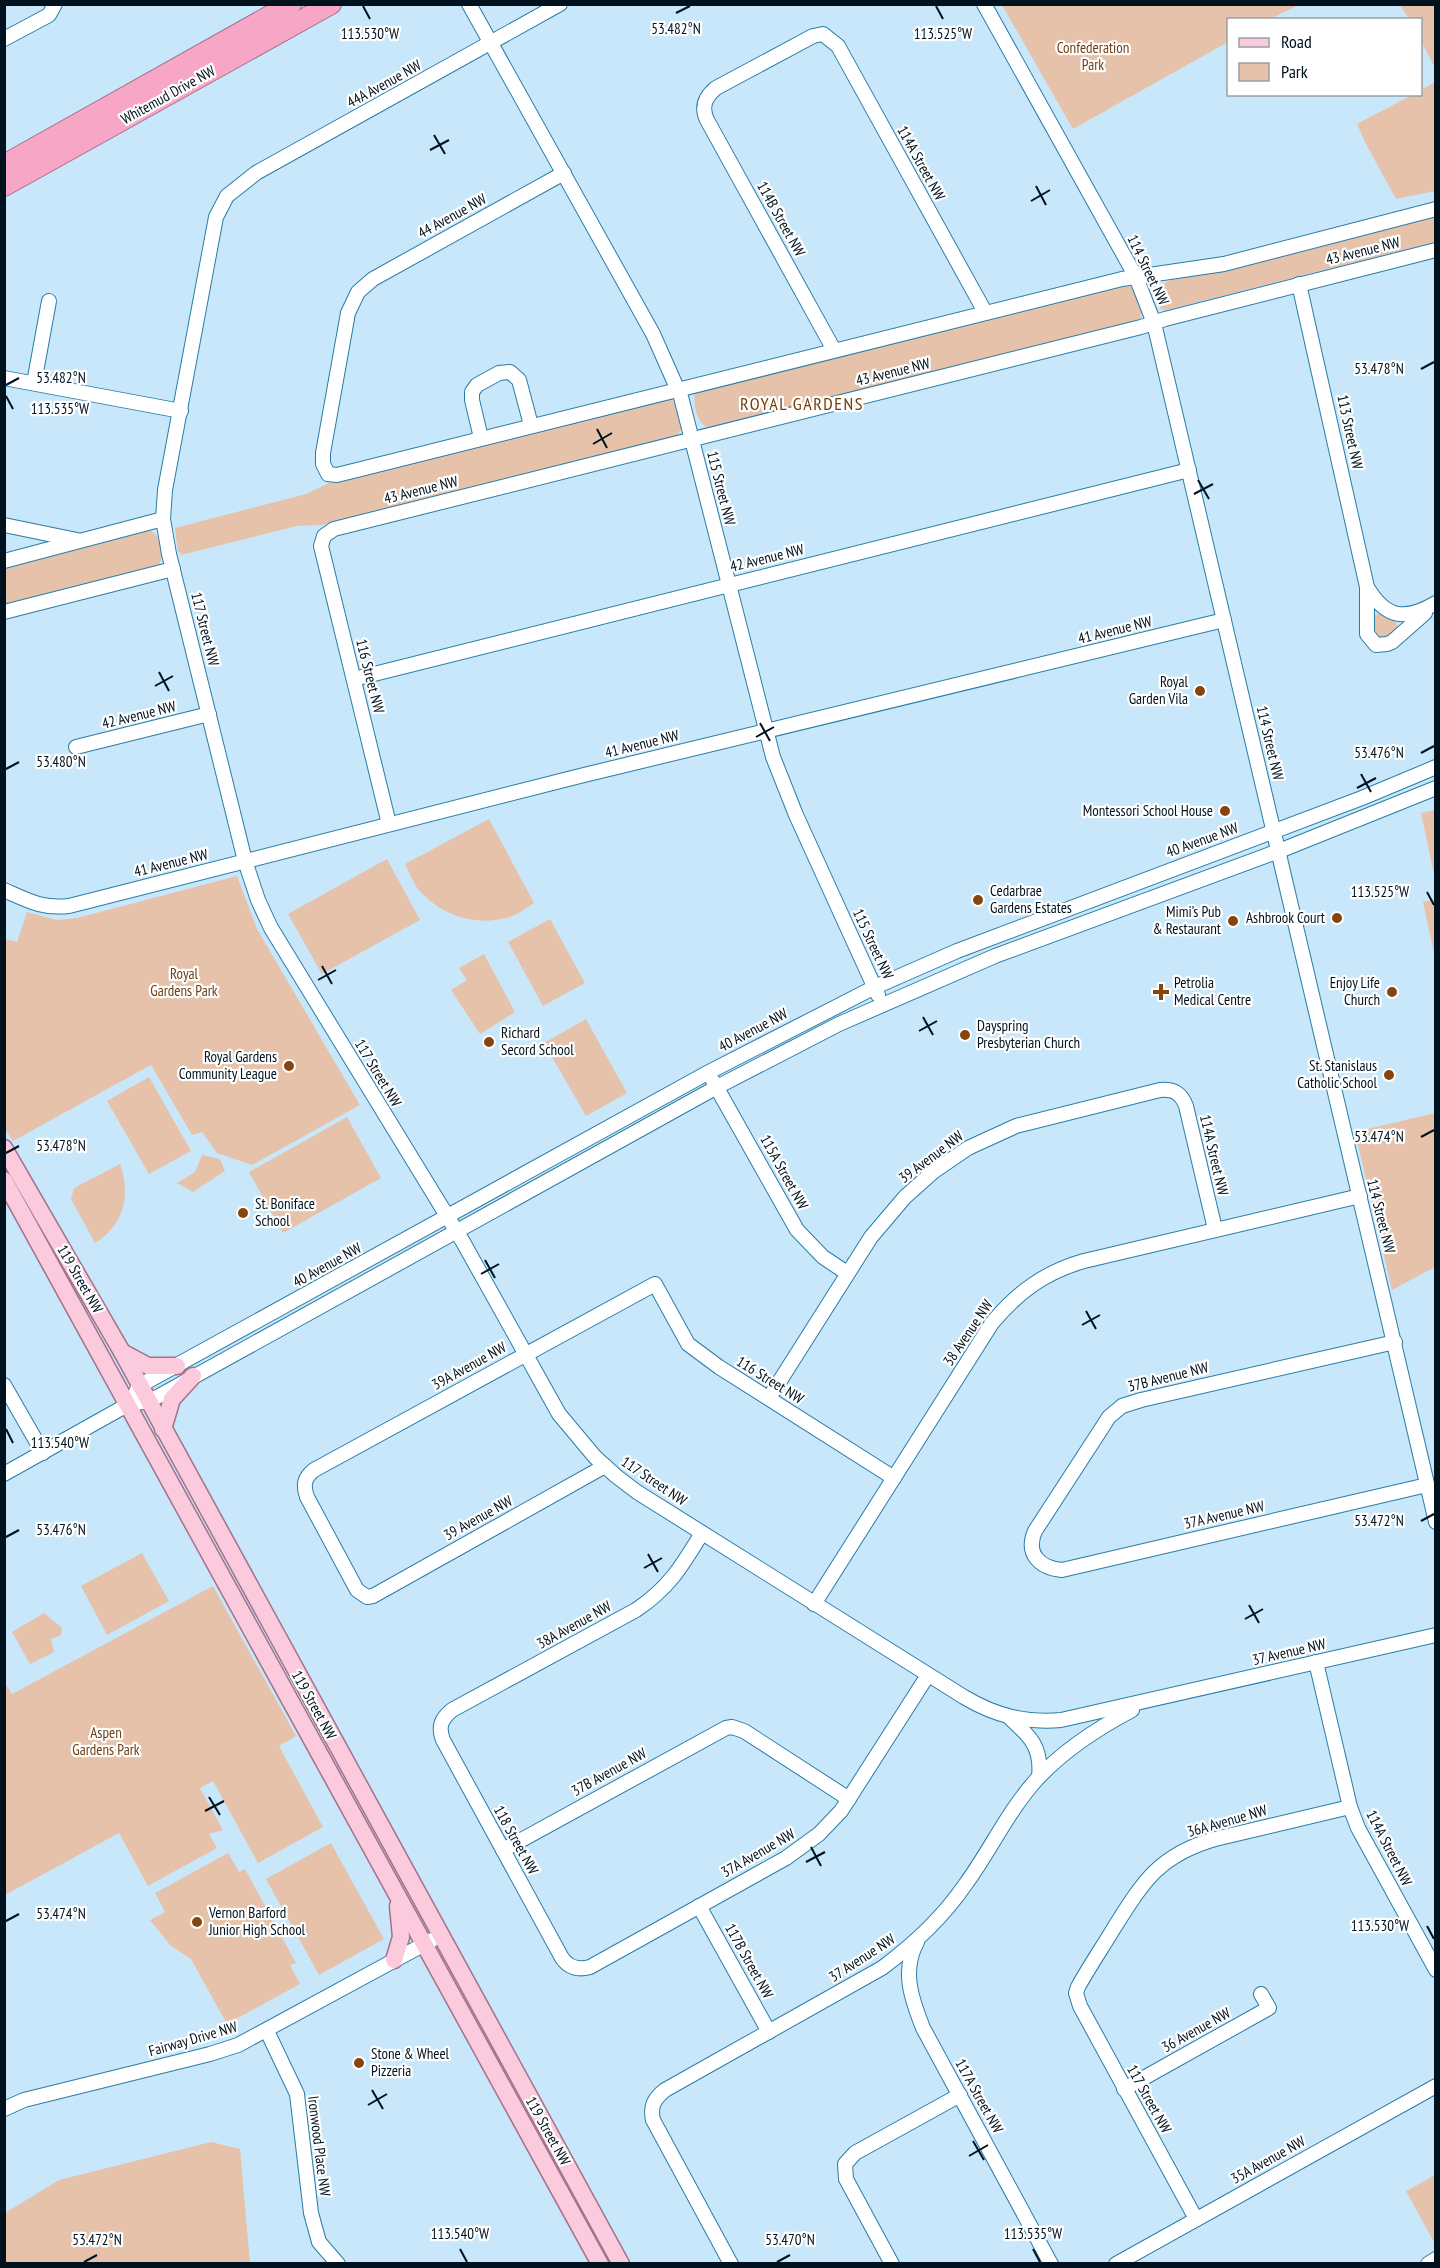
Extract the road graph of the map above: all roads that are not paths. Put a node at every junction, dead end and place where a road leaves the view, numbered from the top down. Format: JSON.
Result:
{"nodes":[{"id":1,"x":291,"y":4,"type":"edge"},
{"id":2,"x":331,"y":4,"type":"edge"},
{"id":3,"x":469,"y":4,"type":"edge"},
{"id":4,"x":560,"y":4,"type":"edge"},
{"id":5,"x":984,"y":4,"type":"edge"},
{"id":6,"x":56,"y":5,"type":"edge"},
{"id":7,"x":823,"y":34,"type":"joint"},
{"id":8,"x":4,"y":39,"type":"edge"},
{"id":9,"x":491,"y":43,"type":"junction"},
{"id":10,"x":4,"y":165,"type":"edge"},
{"id":11,"x":564,"y":173,"type":"junction"},
{"id":12,"x":4,"y":186,"type":"edge"},
{"id":13,"x":227,"y":196,"type":"joint"},
{"id":14,"x":1436,"y":209,"type":"edge"},
{"id":15,"x":1436,"y":250,"type":"edge"},
{"id":16,"x":1136,"y":277,"type":"junction"},
{"id":17,"x":1299,"y":284,"type":"junction"},
{"id":18,"x":49,"y":301,"type":"dead end"},
{"id":19,"x":985,"y":312,"type":"junction"},
{"id":20,"x":1154,"y":323,"type":"junction"},
{"id":21,"x":834,"y":350,"type":"junction"},
{"id":22,"x":4,"y":378,"type":"edge"},
{"id":23,"x":34,"y":383,"type":"junction"},
{"id":24,"x":678,"y":389,"type":"junction"},
{"id":25,"x":181,"y":411,"type":"junction"},
{"id":26,"x":531,"y":425,"type":"junction"},
{"id":27,"x":481,"y":438,"type":"junction"},
{"id":28,"x":692,"y":439,"type":"junction"},
{"id":29,"x":1189,"y":470,"type":"junction"},
{"id":30,"x":328,"y":474,"type":"joint"},
{"id":31,"x":163,"y":519,"type":"junction"},
{"id":32,"x":4,"y":525,"type":"edge"},
{"id":33,"x":324,"y":536,"type":"joint"},
{"id":34,"x":82,"y":540,"type":"junction"},
{"id":35,"x":4,"y":561,"type":"edge"},
{"id":36,"x":173,"y":569,"type":"junction"},
{"id":37,"x":728,"y":585,"type":"junction"},
{"id":38,"x":1367,"y":587,"type":"junction"},
{"id":39,"x":1435,"y":603,"type":"edge"},
{"id":40,"x":4,"y":612,"type":"edge"},
{"id":41,"x":1224,"y":620,"type":"junction"},
{"id":42,"x":354,"y":679,"type":"junction"},
{"id":43,"x":209,"y":714,"type":"junction"},
{"id":44,"x":765,"y":731,"type":"junction"},
{"id":45,"x":76,"y":747,"type":"dead end"},
{"id":46,"x":1436,"y":767,"type":"edge"},
{"id":47,"x":1436,"y":788,"type":"edge"},
{"id":48,"x":389,"y":824,"type":"junction"},
{"id":49,"x":1274,"y":831,"type":"junction"},
{"id":50,"x":1279,"y":851,"type":"junction"},
{"id":51,"x":245,"y":861,"type":"junction"},
{"id":52,"x":4,"y":890,"type":"edge"},
{"id":53,"x":874,"y":987,"type":"junction"},
{"id":54,"x":882,"y":1004,"type":"junction"},
{"id":55,"x":709,"y":1072,"type":"junction"},
{"id":56,"x":717,"y":1087,"type":"junction"},
{"id":57,"x":1175,"y":1091,"type":"joint"},
{"id":58,"x":4,"y":1148,"type":"edge"},
{"id":59,"x":4,"y":1180,"type":"edge"},
{"id":60,"x":1360,"y":1196,"type":"junction"},
{"id":61,"x":447,"y":1218,"type":"junction"},
{"id":62,"x":1215,"y":1229,"type":"junction"},
{"id":63,"x":456,"y":1232,"type":"junction"},
{"id":64,"x":848,"y":1273,"type":"junction"},
{"id":65,"x":655,"y":1284,"type":"joint"},
{"id":66,"x":1395,"y":1342,"type":"junction"},
{"id":67,"x":122,"y":1352,"type":"junction"},
{"id":68,"x":525,"y":1354,"type":"junction"},
{"id":69,"x":177,"y":1366,"type":"junction"},
{"id":70,"x":194,"y":1376,"type":"junction"},
{"id":71,"x":4,"y":1384,"type":"edge"},
{"id":72,"x":143,"y":1394,"type":"junction"},
{"id":73,"x":769,"y":1398,"type":"junction"},
{"id":74,"x":129,"y":1404,"type":"junction"},
{"id":75,"x":163,"y":1429,"type":"junction"},
{"id":76,"x":43,"y":1453,"type":"junction"},
{"id":77,"x":605,"y":1466,"type":"junction"},
{"id":78,"x":4,"y":1474,"type":"edge"},
{"id":79,"x":894,"y":1478,"type":"junction"},
{"id":80,"x":1427,"y":1485,"type":"junction"},
{"id":81,"x":1436,"y":1522,"type":"edge"},
{"id":82,"x":702,"y":1533,"type":"junction"},
{"id":83,"x":1033,"y":1553,"type":"joint"},
{"id":84,"x":367,"y":1597,"type":"joint"},
{"id":85,"x":814,"y":1604,"type":"junction"},
{"id":86,"x":1436,"y":1635,"type":"edge"},
{"id":87,"x":1316,"y":1662,"type":"junction"},
{"id":88,"x":928,"y":1675,"type":"junction"},
{"id":89,"x":1150,"y":1701,"type":"junction"},
{"id":90,"x":1010,"y":1718,"type":"junction"},
{"id":91,"x":441,"y":1723,"type":"joint"},
{"id":92,"x":1039,"y":1777,"type":"junction"},
{"id":93,"x":849,"y":1798,"type":"junction"},
{"id":94,"x":1350,"y":1806,"type":"junction"},
{"id":95,"x":503,"y":1850,"type":"junction"},
{"id":96,"x":396,"y":1894,"type":"junction"},
{"id":97,"x":699,"y":1906,"type":"junction"},
{"id":98,"x":440,"y":1935,"type":"junction"},
{"id":99,"x":919,"y":1937,"type":"junction"},
{"id":100,"x":424,"y":1944,"type":"junction"},
{"id":101,"x":394,"y":1960,"type":"junction"},
{"id":102,"x":573,"y":1967,"type":"joint"},
{"id":103,"x":1436,"y":1970,"type":"edge"},
{"id":104,"x":1076,"y":1993,"type":"joint"},
{"id":105,"x":1261,"y":1994,"type":"dead end"},
{"id":106,"x":267,"y":2031,"type":"junction"},
{"id":107,"x":769,"y":2032,"type":"junction"},
{"id":108,"x":1436,"y":2086,"type":"edge"},
{"id":109,"x":1124,"y":2089,"type":"junction"},
{"id":110,"x":960,"y":2095,"type":"junction"},
{"id":111,"x":4,"y":2109,"type":"edge"},
{"id":112,"x":1196,"y":2219,"type":"junction"},
{"id":113,"x":1436,"y":2259,"type":"edge"},
{"id":114,"x":338,"y":2264,"type":"edge"},
{"id":115,"x":600,"y":2264,"type":"edge"},
{"id":116,"x":621,"y":2264,"type":"edge"},
{"id":117,"x":731,"y":2264,"type":"edge"},
{"id":118,"x":892,"y":2264,"type":"edge"},
{"id":119,"x":1051,"y":2264,"type":"edge"},
{"id":120,"x":1116,"y":2264,"type":"edge"},
{"id":121,"x":1428,"y":2264,"type":"edge"}],
"edges":[{"from":1,"to":10,"type":"highway","name":"Whitemud Drive NW"},
{"from":2,"to":12,"type":"highway","name":"Whitemud Drive NW"},
{"from":3,"to":9,"type":"street","name":"115 Street NW"},
{"from":4,"to":9,"type":"street","name":"44A Avenue NW"},
{"from":5,"to":16,"type":"street","name":"114 Street NW"},
{"from":6,"to":8,"type":"street"},
{"from":7,"to":19,"type":"street","name":"114A Street NW"},
{"from":7,"to":21,"type":"street","name":"114B Street NW"},
{"from":9,"to":11,"type":"street","name":"115 Street NW"},
{"from":9,"to":13,"type":"street","name":"44A Avenue NW"},
{"from":11,"to":24,"type":"street","name":"115 Street NW"},
{"from":11,"to":30,"type":"street","name":"44 Avenue NW"},
{"from":13,"to":25,"type":"street","name":"117 Street NW"},
{"from":14,"to":16,"type":"street","name":"43 Avenue NW"},
{"from":15,"to":17,"type":"street","name":"43 Avenue NW"},
{"from":16,"to":19,"type":"street","name":"43 Avenue NW"},
{"from":16,"to":20,"type":"street","name":"114 Street NW"},
{"from":17,"to":20,"type":"street","name":"43 Avenue NW"},
{"from":17,"to":38,"type":"street","name":"113 Street NW"},
{"from":18,"to":23,"type":"street"},
{"from":19,"to":21,"type":"street","name":"43 Avenue NW"},
{"from":20,"to":28,"type":"street","name":"43 Avenue NW"},
{"from":20,"to":29,"type":"street","name":"114 Street NW"},
{"from":21,"to":24,"type":"street","name":"43 Avenue NW"},
{"from":22,"to":23,"type":"street"},
{"from":23,"to":25,"type":"street"},
{"from":24,"to":26,"type":"street","name":"43 Avenue NW"},
{"from":24,"to":28,"type":"street","name":"115 Street NW"},
{"from":25,"to":31,"type":"street","name":"117 Street NW"},
{"from":26,"to":27,"type":"street","name":"43 Avenue NW"},
{"from":26,"to":27,"type":"street"},
{"from":27,"to":30,"type":"street","name":"43 Avenue NW"},
{"from":28,"to":33,"type":"street","name":"43 Avenue NW"},
{"from":28,"to":37,"type":"street","name":"115 Street NW"},
{"from":29,"to":37,"type":"street","name":"42 Avenue NW"},
{"from":29,"to":41,"type":"street","name":"114 Street NW"},
{"from":31,"to":34,"type":"street"},
{"from":31,"to":36,"type":"street","name":"117 Street NW"},
{"from":32,"to":34,"type":"street"},
{"from":33,"to":42,"type":"street","name":"116 Street NW"},
{"from":34,"to":35,"type":"street"},
{"from":36,"to":40,"type":"street"},
{"from":36,"to":43,"type":"street","name":"117 Street NW"},
{"from":37,"to":42,"type":"street","name":"42 Avenue NW"},
{"from":37,"to":44,"type":"street","name":"115 Street NW"},
{"from":38,"to":39,"type":"street","name":"113 Street NW"},
{"from":38,"to":39,"type":"street","name":"113 Street NW"},
{"from":41,"to":44,"type":"street","name":"41 Avenue NW"},
{"from":41,"to":49,"type":"street","name":"114 Street NW"},
{"from":42,"to":48,"type":"street","name":"116 Street NW"},
{"from":43,"to":45,"type":"street","name":"42 Avenue NW"},
{"from":43,"to":51,"type":"street","name":"117 Street NW"},
{"from":44,"to":48,"type":"street","name":"41 Avenue NW"},
{"from":44,"to":53,"type":"street","name":"115 Street NW"},
{"from":46,"to":49,"type":"street","name":"40 Avenue NW"},
{"from":47,"to":50,"type":"street","name":"40 Avenue NW"},
{"from":48,"to":51,"type":"street","name":"41 Avenue NW"},
{"from":49,"to":50,"type":"street","name":"114 Street NW"},
{"from":49,"to":53,"type":"street","name":"40 Avenue NW"},
{"from":50,"to":54,"type":"street","name":"40 Avenue NW"},
{"from":50,"to":60,"type":"street","name":"114 Street NW"},
{"from":51,"to":52,"type":"street","name":"41 Avenue NW"},
{"from":51,"to":61,"type":"street","name":"117 Street NW"},
{"from":53,"to":54,"type":"street","name":"115 Street NW"},
{"from":53,"to":55,"type":"street","name":"40 Avenue NW"},
{"from":54,"to":56,"type":"street","name":"40 Avenue NW"},
{"from":55,"to":56,"type":"street","name":"115A Street NW"},
{"from":55,"to":61,"type":"street","name":"40 Avenue NW"},
{"from":56,"to":63,"type":"street","name":"40 Avenue NW"},
{"from":56,"to":64,"type":"street","name":"115A Street NW"},
{"from":57,"to":62,"type":"street","name":"114A Street NW"},
{"from":57,"to":64,"type":"street","name":"39 Avenue NW"},
{"from":58,"to":67,"type":"main road","name":"119 Street NW"},
{"from":59,"to":74,"type":"main road","name":"119 Street NW"},
{"from":60,"to":62,"type":"street","name":"38 Avenue NW"},
{"from":60,"to":66,"type":"street","name":"114 Street NW"},
{"from":61,"to":63,"type":"street","name":"117 Street NW"},
{"from":61,"to":69,"type":"street","name":"40 Avenue NW"},
{"from":62,"to":79,"type":"street","name":"38 Avenue NW"},
{"from":63,"to":68,"type":"street","name":"117 Street NW"},
{"from":63,"to":70,"type":"street","name":"40 Avenue NW"},
{"from":64,"to":73,"type":"street","name":"39 Avenue NW"},
{"from":65,"to":68,"type":"street","name":"39A Avenue NW"},
{"from":65,"to":73,"type":"street","name":"116 Street NW"},
{"from":66,"to":80,"type":"street","name":"114 Street NW"},
{"from":66,"to":83,"type":"street","name":"37B Avenue NW"},
{"from":67,"to":69,"type":"main road"},
{"from":67,"to":72,"type":"main road","name":"119 Street NW"},
{"from":68,"to":77,"type":"street","name":"117 Street NW"},
{"from":68,"to":84,"type":"street","name":"39A Avenue NW"},
{"from":69,"to":72,"type":"street","name":"40 Avenue NW"},
{"from":70,"to":72,"type":"street","name":"40 Avenue NW"},
{"from":70,"to":75,"type":"main road"},
{"from":71,"to":76,"type":"street"},
{"from":72,"to":74,"type":"street","name":"40 Avenue NW"},
{"from":72,"to":75,"type":"main road","name":"119 Street NW"},
{"from":73,"to":79,"type":"street","name":"116 Street NW"},
{"from":74,"to":76,"type":"street","name":"40 Avenue NW"},
{"from":74,"to":96,"type":"main road","name":"119 Street NW"},
{"from":75,"to":98,"type":"main road","name":"119 Street NW"},
{"from":76,"to":78,"type":"street","name":"40 Avenue NW"},
{"from":77,"to":82,"type":"street","name":"117 Street NW"},
{"from":77,"to":84,"type":"street","name":"39 Avenue NW"},
{"from":79,"to":85,"type":"street","name":"38 Avenue NW"},
{"from":80,"to":81,"type":"street","name":"114 Street NW"},
{"from":80,"to":83,"type":"street","name":"37A Avenue NW"},
{"from":82,"to":85,"type":"street","name":"117 Street NW"},
{"from":82,"to":91,"type":"street","name":"38A Avenue NW"},
{"from":85,"to":88,"type":"street","name":"117 Street NW"},
{"from":86,"to":87,"type":"street","name":"37 Avenue NW"},
{"from":87,"to":89,"type":"street","name":"37 Avenue NW"},
{"from":87,"to":94,"type":"street","name":"114A Street NW"},
{"from":88,"to":90,"type":"street","name":"117 Street NW"},
{"from":88,"to":93,"type":"street","name":"37A Avenue NW"},
{"from":89,"to":90,"type":"street","name":"37 Avenue NW"},
{"from":89,"to":92,"type":"street","name":"37 Avenue NW"},
{"from":90,"to":92,"type":"street"},
{"from":91,"to":95,"type":"street","name":"118 Street NW"},
{"from":92,"to":99,"type":"street","name":"37 Avenue NW"},
{"from":93,"to":95,"type":"street","name":"37B Avenue NW"},
{"from":93,"to":97,"type":"street","name":"37A Avenue NW"},
{"from":94,"to":103,"type":"street","name":"114A Street NW"},
{"from":94,"to":104,"type":"street","name":"36A Avenue NW"},
{"from":95,"to":102,"type":"street","name":"118 Street NW"},
{"from":96,"to":100,"type":"main road","name":"119 Street NW"},
{"from":96,"to":101,"type":"main road"},
{"from":97,"to":102,"type":"street","name":"37A Avenue NW"},
{"from":97,"to":107,"type":"street","name":"117B Street NW"},
{"from":98,"to":100,"type":"street","name":"Fairway Drive NW"},
{"from":98,"to":116,"type":"main road","name":"119 Street NW"},
{"from":99,"to":107,"type":"street","name":"37 Avenue NW"},
{"from":99,"to":110,"type":"street","name":"117A Street NW"},
{"from":100,"to":101,"type":"street","name":"Fairway Drive NW"},
{"from":100,"to":115,"type":"main road","name":"119 Street NW"},
{"from":101,"to":106,"type":"street","name":"Fairway Drive NW"},
{"from":104,"to":109,"type":"street","name":"117 Street NW"},
{"from":105,"to":109,"type":"street","name":"36 Avenue NW"},
{"from":106,"to":111,"type":"street","name":"Fairway Drive NW"},
{"from":106,"to":114,"type":"street","name":"Ironwood Place NW"},
{"from":107,"to":117,"type":"street","name":"37 Avenue NW"},
{"from":108,"to":112,"type":"street","name":"35A Avenue NW"},
{"from":109,"to":112,"type":"street","name":"117 Street NW"},
{"from":110,"to":118,"type":"street"},
{"from":110,"to":119,"type":"street","name":"117A Street NW"},
{"from":112,"to":120,"type":"street","name":"35A Avenue NW"},
{"from":113,"to":121,"type":"street"}]}
